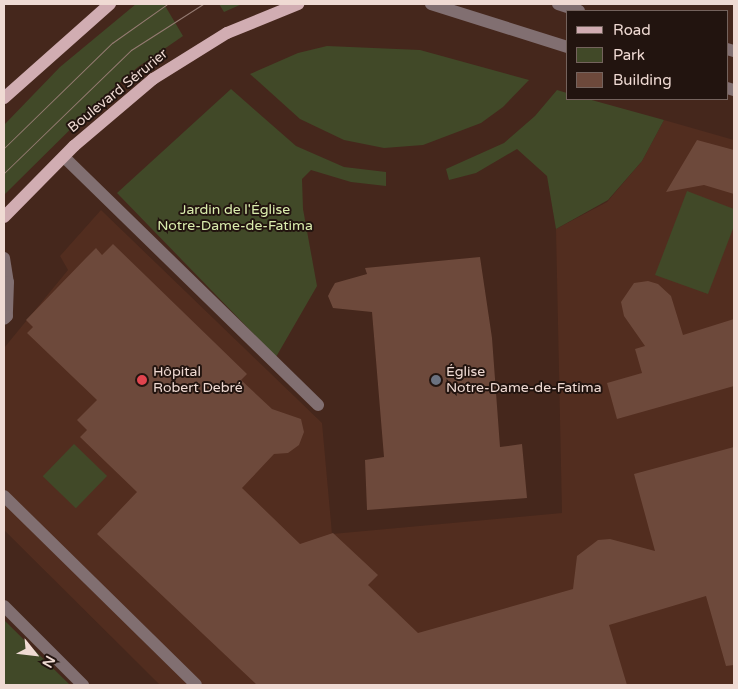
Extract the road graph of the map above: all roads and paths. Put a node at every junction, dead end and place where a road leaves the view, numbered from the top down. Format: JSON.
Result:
{"nodes":[{"id":1,"x":110,"y":4,"type":"edge"},
{"id":2,"x":298,"y":4,"type":"edge"},
{"id":3,"x":431,"y":4,"type":"edge"},
{"id":4,"x":558,"y":4,"type":"edge"},
{"id":5,"x":576,"y":10,"type":"edge"},
{"id":6,"x":566,"y":47,"type":"edge"},
{"id":7,"x":4,"y":98,"type":"edge"},
{"id":8,"x":64,"y":157,"type":"junction"},
{"id":9,"x":4,"y":217,"type":"edge"},
{"id":10,"x":4,"y":258,"type":"edge"},
{"id":11,"x":4,"y":319,"type":"edge"},
{"id":12,"x":318,"y":405,"type":"dead end"},
{"id":13,"x":4,"y":496,"type":"edge"},
{"id":14,"x":4,"y":606,"type":"edge"},
{"id":15,"x":83,"y":685,"type":"edge"},
{"id":16,"x":196,"y":685,"type":"edge"}],
"edges":[{"from":1,"to":7,"type":"main road"},
{"from":2,"to":8,"type":"main road","name":"Boulevard Sérurier"},
{"from":3,"to":6,"type":"street"},
{"from":4,"to":5,"type":"street"},
{"from":8,"to":9,"type":"main road","name":"Boulevard Sérurier"},
{"from":8,"to":12,"type":"street"},
{"from":10,"to":11,"type":"street"},
{"from":13,"to":16,"type":"street"},
{"from":14,"to":15,"type":"street"}]}
